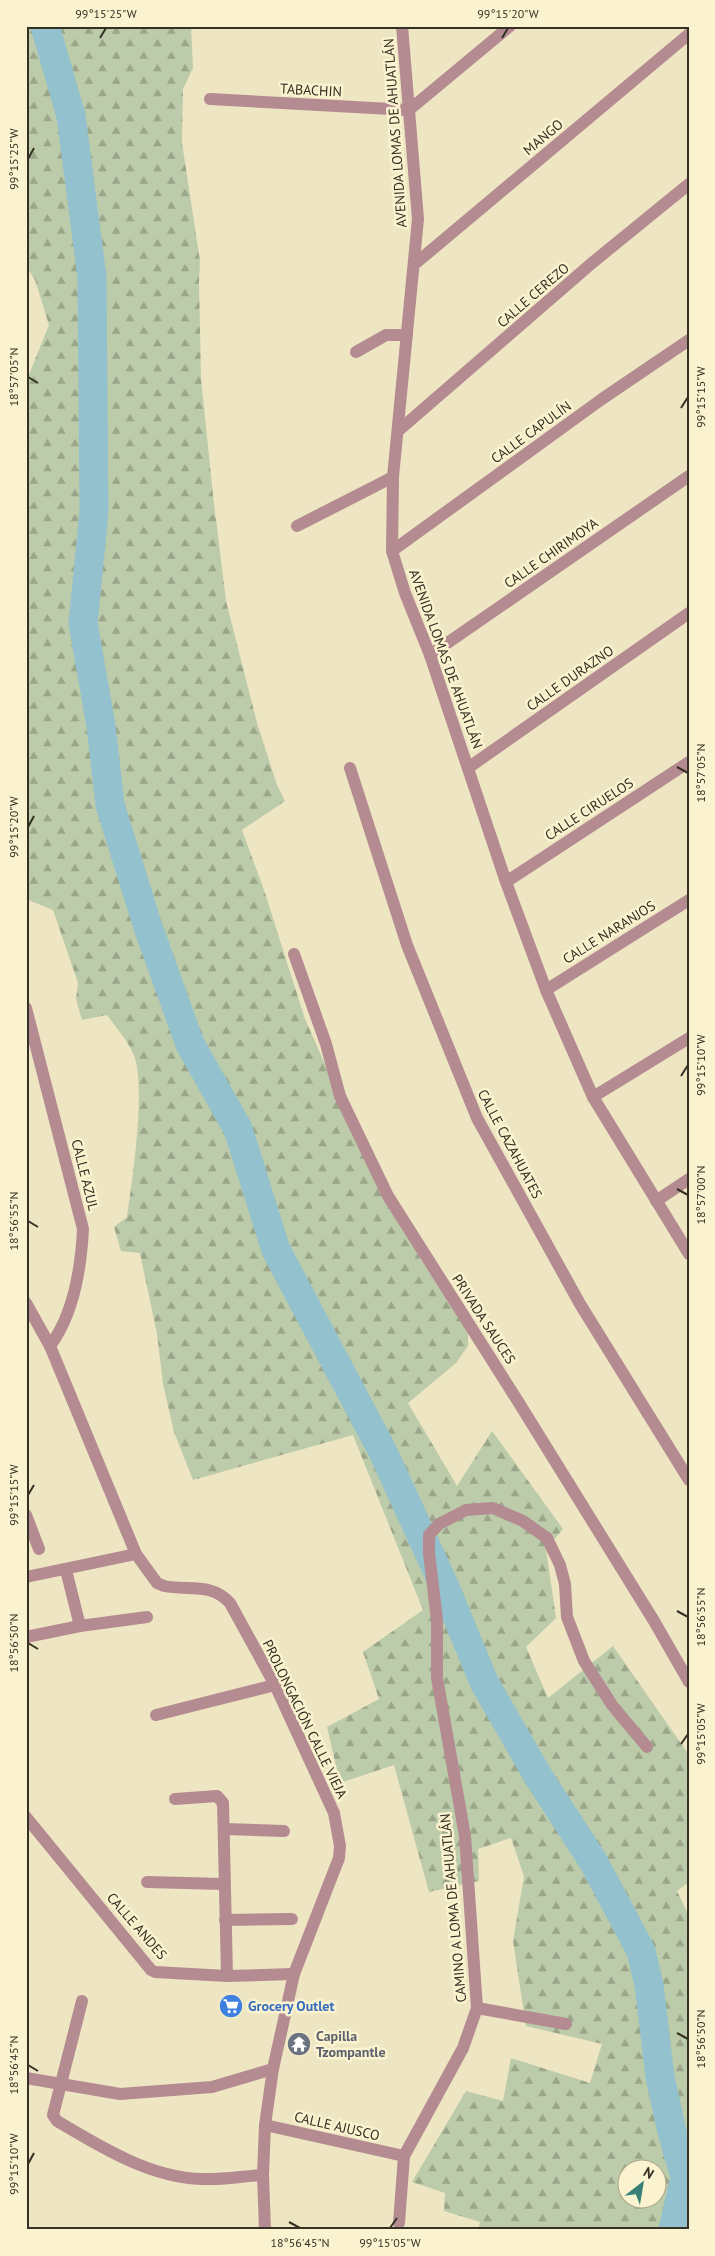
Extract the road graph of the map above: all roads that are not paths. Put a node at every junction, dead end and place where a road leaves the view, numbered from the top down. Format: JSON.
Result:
{"nodes":[{"id":1,"x":402,"y":26,"type":"edge"},
{"id":2,"x":510,"y":26,"type":"edge"},
{"id":3,"x":689,"y":34,"type":"edge"},
{"id":4,"x":210,"y":99,"type":"dead end"},
{"id":5,"x":410,"y":110,"type":"junction"},
{"id":6,"x":689,"y":184,"type":"edge"},
{"id":7,"x":416,"y":263,"type":"junction"},
{"id":8,"x":406,"y":335,"type":"junction"},
{"id":9,"x":689,"y":340,"type":"edge"},
{"id":10,"x":356,"y":352,"type":"dead end"},
{"id":11,"x":398,"y":431,"type":"junction"},
{"id":12,"x":689,"y":476,"type":"edge"},
{"id":13,"x":393,"y":477,"type":"junction"},
{"id":14,"x":297,"y":526,"type":"dead end"},
{"id":15,"x":392,"y":551,"type":"junction"},
{"id":16,"x":689,"y":613,"type":"edge"},
{"id":17,"x":430,"y":655,"type":"junction"},
{"id":18,"x":689,"y":762,"type":"edge"},
{"id":19,"x":350,"y":768,"type":"dead end"},
{"id":20,"x":468,"y":768,"type":"junction"},
{"id":21,"x":506,"y":882,"type":"junction"},
{"id":22,"x":689,"y":900,"type":"edge"},
{"id":23,"x":294,"y":954,"type":"dead end"},
{"id":24,"x":546,"y":990,"type":"junction"},
{"id":25,"x":26,"y":1008,"type":"edge"},
{"id":26,"x":689,"y":1038,"type":"edge"},
{"id":27,"x":593,"y":1097,"type":"junction"},
{"id":28,"x":689,"y":1179,"type":"edge"},
{"id":29,"x":656,"y":1201,"type":"junction"},
{"id":30,"x":689,"y":1254,"type":"edge"},
{"id":31,"x":26,"y":1303,"type":"edge"},
{"id":32,"x":50,"y":1346,"type":"junction"},
{"id":33,"x":689,"y":1480,"type":"edge"},
{"id":34,"x":26,"y":1515,"type":"edge"},
{"id":35,"x":39,"y":1549,"type":"dead end"},
{"id":36,"x":136,"y":1554,"type":"junction"},
{"id":37,"x":66,"y":1570,"type":"junction"},
{"id":38,"x":26,"y":1577,"type":"edge"},
{"id":39,"x":147,"y":1617,"type":"dead end"},
{"id":40,"x":80,"y":1626,"type":"junction"},
{"id":41,"x":26,"y":1637,"type":"edge"},
{"id":42,"x":689,"y":1682,"type":"edge"},
{"id":43,"x":275,"y":1685,"type":"junction"},
{"id":44,"x":156,"y":1715,"type":"dead end"},
{"id":45,"x":647,"y":1747,"type":"dead end"},
{"id":46,"x":175,"y":1799,"type":"dead end"},
{"id":47,"x":26,"y":1816,"type":"edge"},
{"id":48,"x":224,"y":1829,"type":"junction"},
{"id":49,"x":284,"y":1831,"type":"dead end"},
{"id":50,"x":147,"y":1882,"type":"dead end"},
{"id":51,"x":224,"y":1884,"type":"junction"},
{"id":52,"x":292,"y":1919,"type":"dead end"},
{"id":53,"x":225,"y":1920,"type":"junction"},
{"id":54,"x":294,"y":1974,"type":"junction"},
{"id":55,"x":226,"y":1976,"type":"junction"},
{"id":56,"x":82,"y":2001,"type":"dead end"},
{"id":57,"x":478,"y":2008,"type":"junction"},
{"id":58,"x":566,"y":2024,"type":"dead end"},
{"id":59,"x":273,"y":2069,"type":"junction"},
{"id":60,"x":26,"y":2078,"type":"edge"},
{"id":61,"x":62,"y":2084,"type":"junction"},
{"id":62,"x":265,"y":2125,"type":"junction"},
{"id":63,"x":404,"y":2156,"type":"junction"},
{"id":64,"x":263,"y":2175,"type":"junction"},
{"id":65,"x":399,"y":2223,"type":"dead end"},
{"id":66,"x":265,"y":2230,"type":"edge"}],
"edges":[{"from":1,"to":5,"type":"street","name":"AVENIDA LOMAS DE AHUATLÁN"},
{"from":2,"to":5,"type":"street"},
{"from":3,"to":7,"type":"street","name":"MANGO"},
{"from":4,"to":5,"type":"street","name":"TABACHIN"},
{"from":5,"to":7,"type":"street","name":"AVENIDA LOMAS DE AHUATLÁN"},
{"from":6,"to":11,"type":"street","name":"CALLE CEREZO"},
{"from":7,"to":8,"type":"street","name":"AVENIDA LOMAS DE AHUATLÁN"},
{"from":8,"to":10,"type":"street"},
{"from":8,"to":11,"type":"street","name":"AVENIDA LOMAS DE AHUATLÁN"},
{"from":9,"to":15,"type":"street","name":"CALLE CAPULÍN"},
{"from":11,"to":13,"type":"street","name":"AVENIDA LOMAS DE AHUATLÁN"},
{"from":12,"to":17,"type":"street","name":"CALLE CHIRIMOYA"},
{"from":13,"to":14,"type":"street"},
{"from":13,"to":15,"type":"street","name":"AVENIDA LOMAS DE AHUATLÁN"},
{"from":15,"to":17,"type":"street","name":"AVENIDA LOMAS DE AHUATLÁN"},
{"from":16,"to":20,"type":"street","name":"CALLE DURAZNO"},
{"from":17,"to":20,"type":"street","name":"AVENIDA LOMAS DE AHUATLÁN"},
{"from":18,"to":21,"type":"street","name":"CALLE CIRUELOS"},
{"from":19,"to":33,"type":"street","name":"CALLE CAZAHUATES"},
{"from":20,"to":21,"type":"street","name":"AVENIDA LOMAS DE AHUATLÁN"},
{"from":21,"to":24,"type":"street","name":"AVENIDA LOMAS DE AHUATLÁN"},
{"from":22,"to":24,"type":"street","name":"CALLE NARANJOS"},
{"from":23,"to":42,"type":"street","name":"PRIVADA SAUCES"},
{"from":24,"to":27,"type":"street","name":"AVENIDA LOMAS DE AHUATLÁN"},
{"from":25,"to":32,"type":"street","name":"CALLE AZUL"},
{"from":26,"to":27,"type":"street"},
{"from":27,"to":29,"type":"street","name":"AVENIDA LOMAS DE AHUATLÁN"},
{"from":28,"to":29,"type":"street"},
{"from":29,"to":30,"type":"street","name":"AVENIDA LOMAS DE AHUATLÁN"},
{"from":31,"to":32,"type":"street","name":"PROLONGACIÓN CALLE VIEJA"},
{"from":32,"to":36,"type":"street","name":"PROLONGACIÓN CALLE VIEJA"},
{"from":34,"to":35,"type":"street"},
{"from":36,"to":37,"type":"street"},
{"from":36,"to":43,"type":"street","name":"PROLONGACIÓN CALLE VIEJA"},
{"from":37,"to":38,"type":"street"},
{"from":37,"to":40,"type":"street"},
{"from":39,"to":40,"type":"street"},
{"from":40,"to":41,"type":"street"},
{"from":43,"to":44,"type":"street"},
{"from":43,"to":54,"type":"street","name":"PROLONGACIÓN CALLE VIEJA"},
{"from":45,"to":57,"type":"street","name":"CAMINO A LOMA DE AHUATLÁN"},
{"from":46,"to":48,"type":"street"},
{"from":47,"to":55,"type":"street","name":"CALLE ANDES"},
{"from":48,"to":49,"type":"street"},
{"from":48,"to":51,"type":"street"},
{"from":50,"to":51,"type":"street"},
{"from":51,"to":53,"type":"street"},
{"from":52,"to":53,"type":"street"},
{"from":53,"to":55,"type":"street"},
{"from":54,"to":55,"type":"street","name":"CALLE ANDES"},
{"from":54,"to":59,"type":"street","name":"PROLONGACIÓN CALLE VIEJA"},
{"from":56,"to":61,"type":"street"},
{"from":57,"to":58,"type":"street"},
{"from":57,"to":63,"type":"street","name":"CAMINO A LOMA DE AHUATLÁN"},
{"from":59,"to":61,"type":"street"},
{"from":59,"to":62,"type":"street","name":"PROLONGACIÓN CALLE VIEJA"},
{"from":60,"to":61,"type":"street"},
{"from":61,"to":64,"type":"street"},
{"from":62,"to":63,"type":"street","name":"CALLE AJUSCO"},
{"from":62,"to":64,"type":"street","name":"PROLONGACIÓN CALLE VIEJA"},
{"from":63,"to":65,"type":"street"},
{"from":64,"to":66,"type":"street","name":"PROLONGACIÓN CALLE VIEJA"}]}
